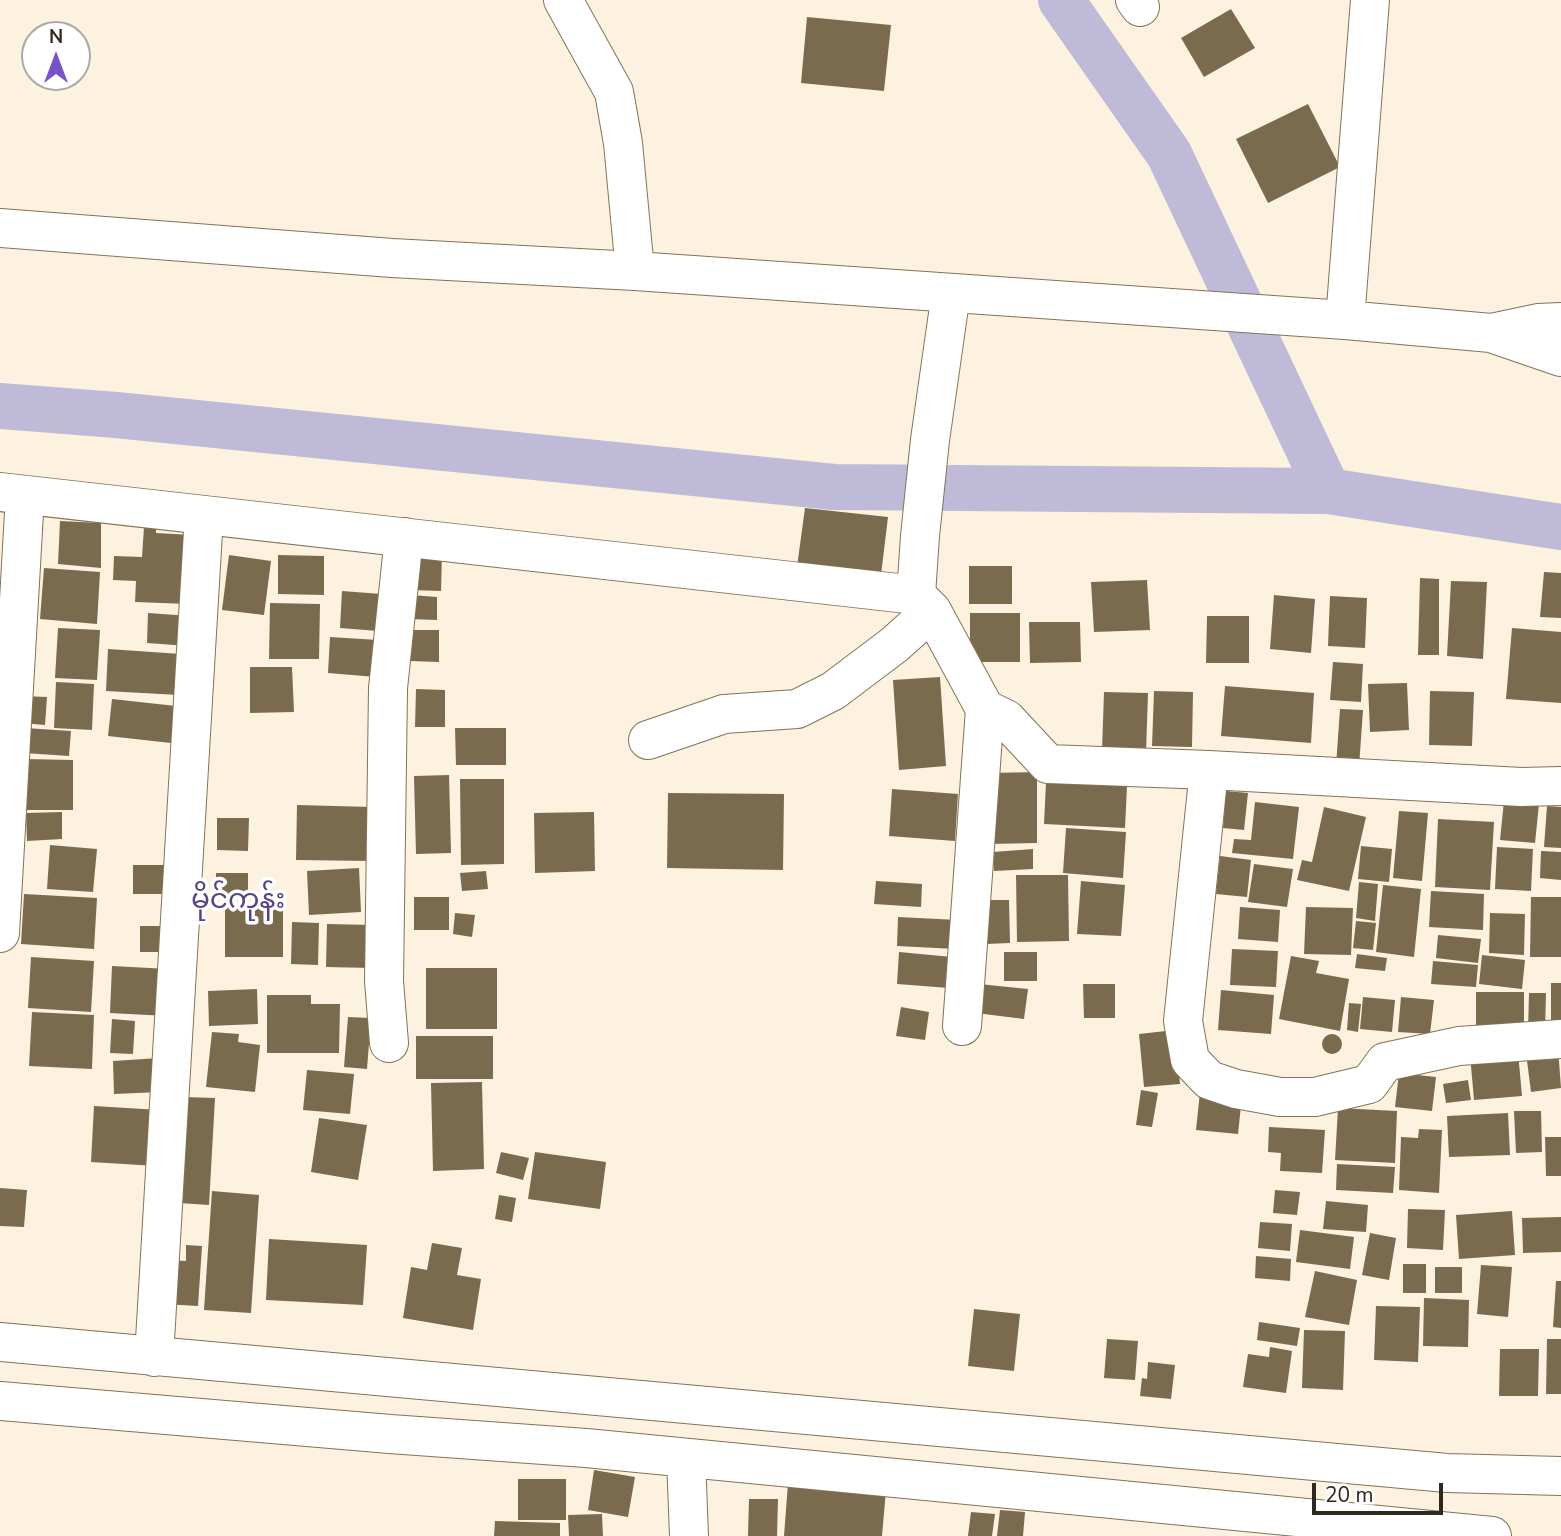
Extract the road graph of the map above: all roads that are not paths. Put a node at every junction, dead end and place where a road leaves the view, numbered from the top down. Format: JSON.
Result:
{"nodes":[{"id":1,"x":563,"y":0,"type":"edge"},
{"id":2,"x":1370,"y":0,"type":"edge"},
{"id":3,"x":0,"y":228,"type":"edge"},
{"id":4,"x":635,"y":271,"type":"junction"},
{"id":5,"x":951,"y":293,"type":"junction"},
{"id":6,"x":1345,"y":320,"type":"junction"},
{"id":7,"x":1561,"y":322,"type":"edge"},
{"id":8,"x":1491,"y":333,"type":"junction"},
{"id":9,"x":1561,"y":357,"type":"edge"},
{"id":10,"x":13,"y":493,"type":"edge"},
{"id":11,"x":204,"y":515,"type":"junction"},
{"id":12,"x":404,"y":537,"type":"junction"},
{"id":13,"x":924,"y":603,"type":"junction"},
{"id":14,"x":985,"y":709,"type":"junction"},
{"id":15,"x":648,"y":740,"type":"dead end"},
{"id":16,"x":1209,"y":770,"type":"junction"},
{"id":17,"x":1561,"y":786,"type":"edge"},
{"id":18,"x":0,"y":933,"type":"edge"},
{"id":19,"x":962,"y":1026,"type":"dead end"},
{"id":20,"x":1561,"y":1039,"type":"edge"},
{"id":21,"x":389,"y":1043,"type":"dead end"},
{"id":22,"x":0,"y":1342,"type":"edge"},
{"id":23,"x":154,"y":1357,"type":"junction"},
{"id":24,"x":0,"y":1401,"type":"edge"},
{"id":25,"x":685,"y":1458,"type":"junction"},
{"id":26,"x":1447,"y":1473,"type":"junction"},
{"id":27,"x":1561,"y":1476,"type":"edge"},
{"id":28,"x":1334,"y":1528,"type":"edge"},
{"id":29,"x":1446,"y":1534,"type":"edge"},
{"id":30,"x":689,"y":1536,"type":"edge"},
{"id":31,"x":1492,"y":1536,"type":"edge"}],
"edges":[{"from":1,"to":4,"type":"street"},
{"from":2,"to":6,"type":"street"},
{"from":3,"to":4,"type":"street"},
{"from":4,"to":5,"type":"street"},
{"from":5,"to":6,"type":"street"},
{"from":5,"to":13,"type":"street"},
{"from":6,"to":8,"type":"street"},
{"from":7,"to":8,"type":"street"},
{"from":8,"to":9,"type":"street"},
{"from":10,"to":11,"type":"street"},
{"from":10,"to":18,"type":"street"},
{"from":11,"to":12,"type":"street"},
{"from":11,"to":23,"type":"street"},
{"from":12,"to":13,"type":"street"},
{"from":12,"to":21,"type":"street"},
{"from":13,"to":14,"type":"street"},
{"from":13,"to":15,"type":"street"},
{"from":14,"to":16,"type":"street"},
{"from":14,"to":19,"type":"street"},
{"from":16,"to":17,"type":"street"},
{"from":16,"to":20,"type":"street"},
{"from":22,"to":23,"type":"street"},
{"from":23,"to":26,"type":"street"},
{"from":24,"to":25,"type":"street"},
{"from":25,"to":28,"type":"street"},
{"from":25,"to":30,"type":"street"},
{"from":26,"to":27,"type":"street"},
{"from":26,"to":29,"type":"street"},
{"from":28,"to":29,"type":"street"},
{"from":29,"to":31,"type":"street"}]}
